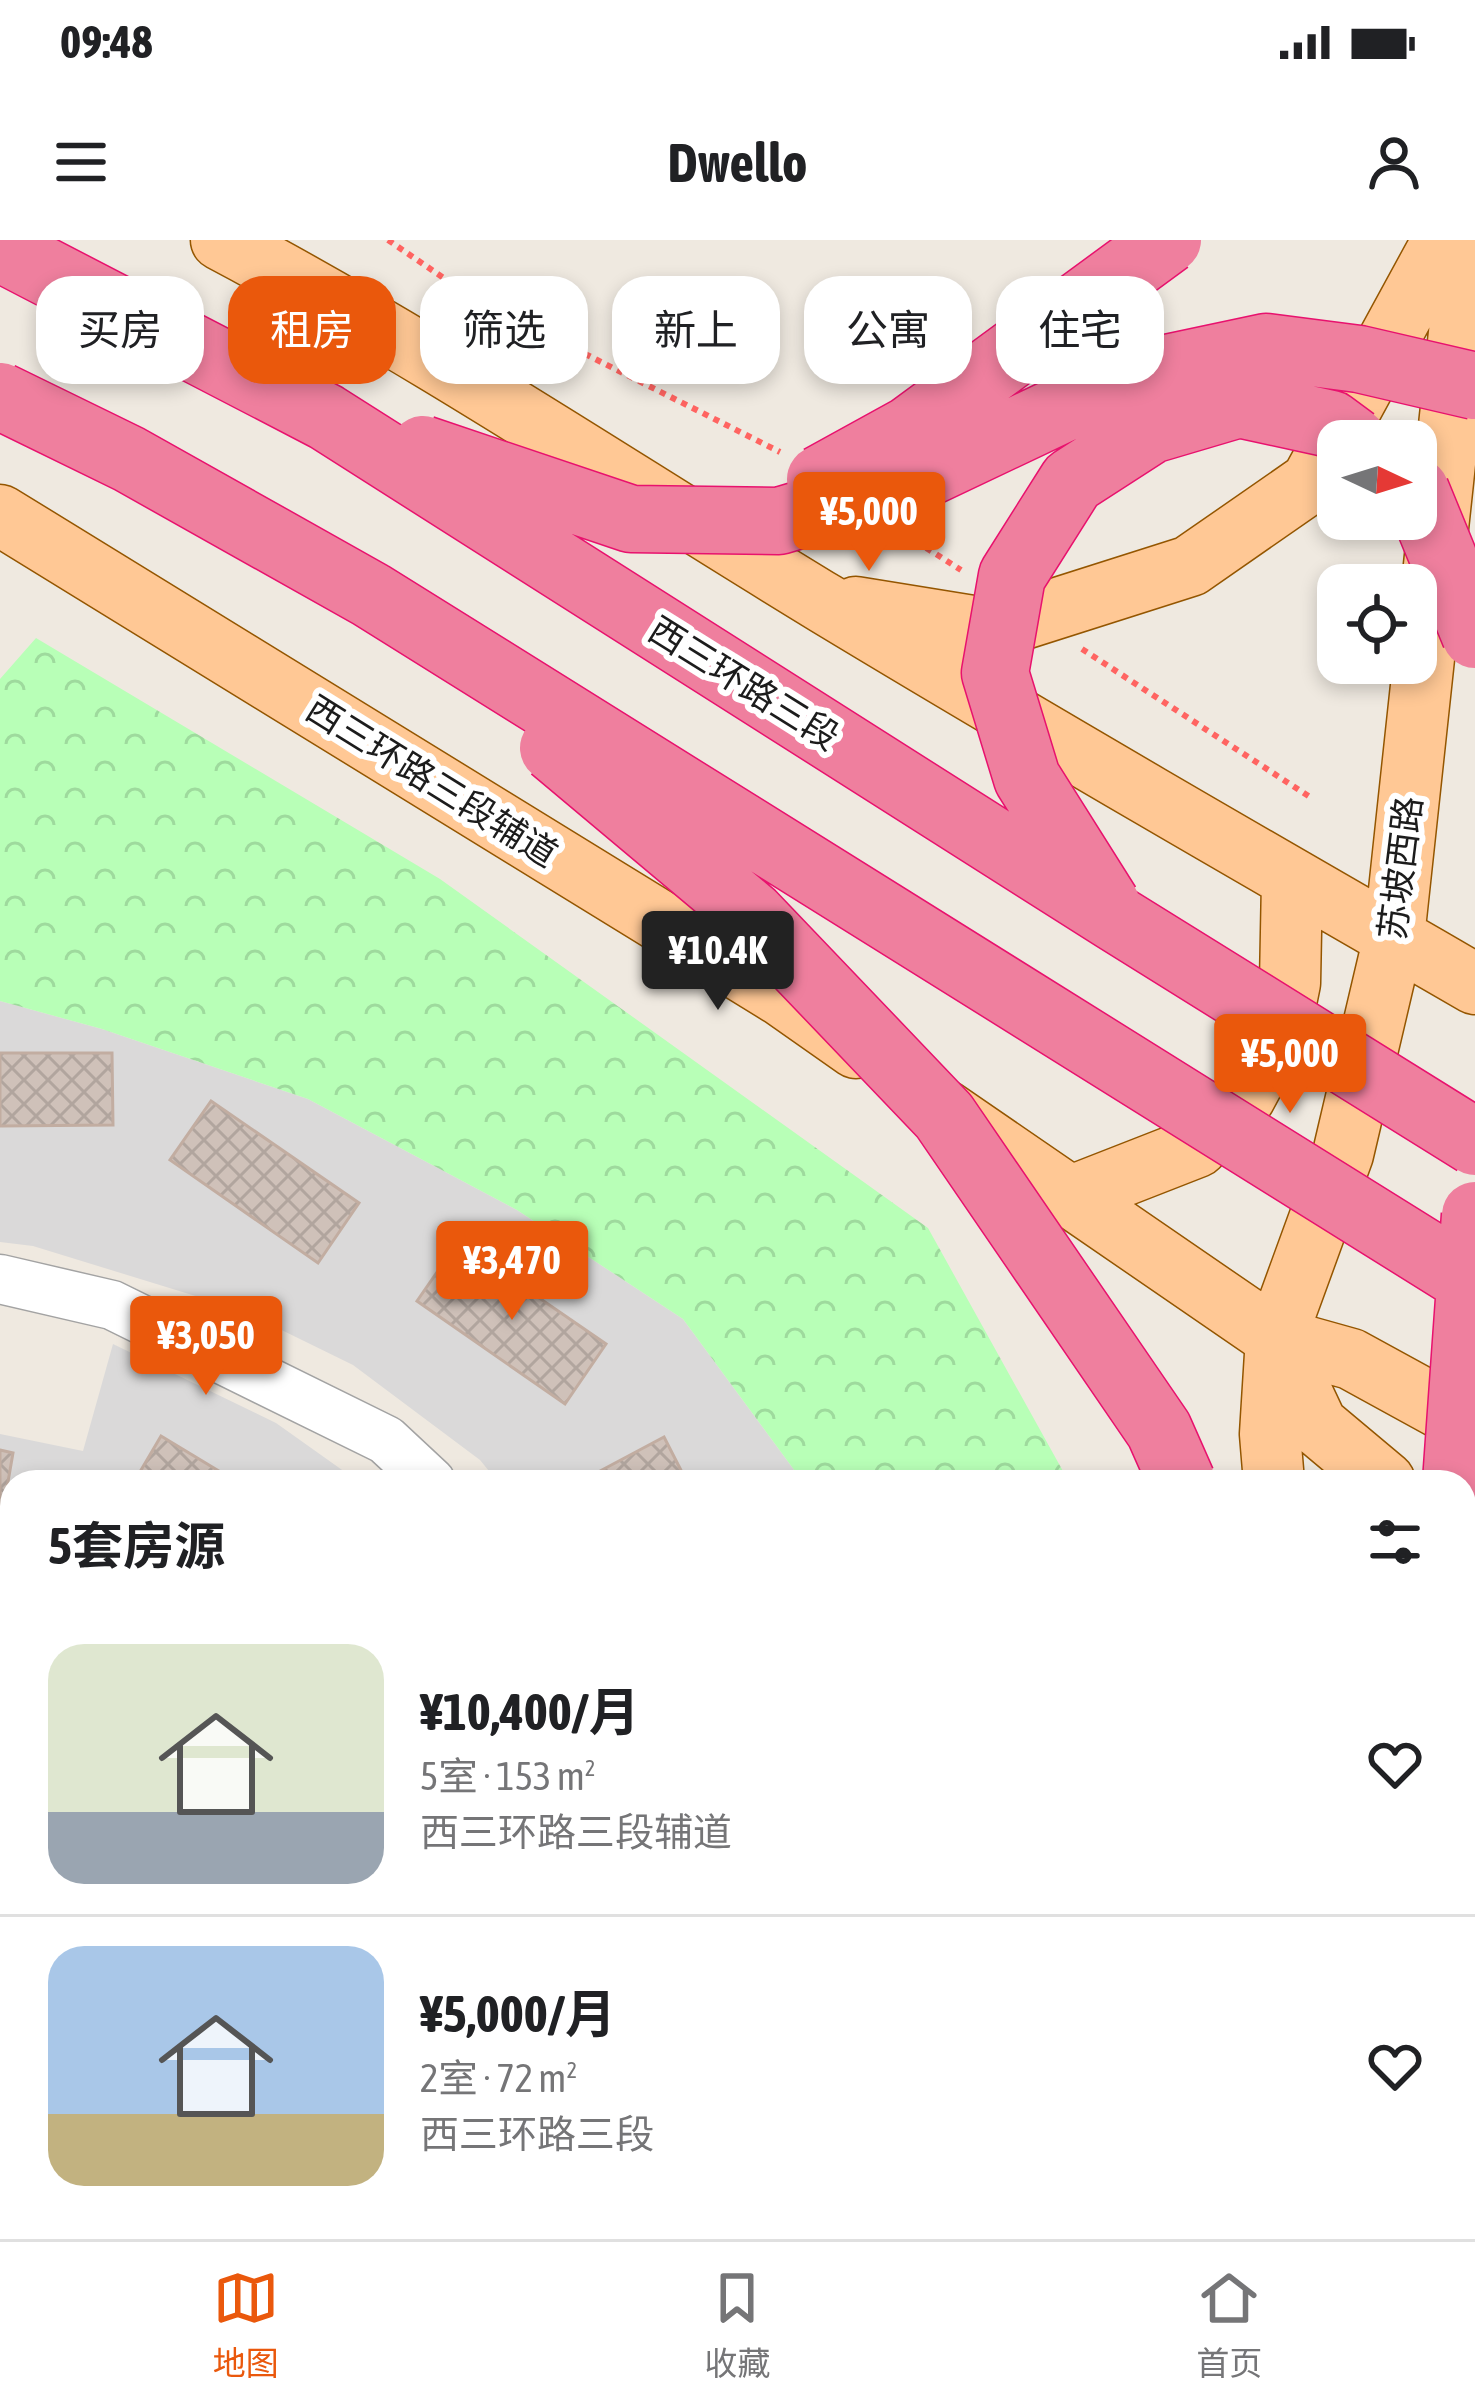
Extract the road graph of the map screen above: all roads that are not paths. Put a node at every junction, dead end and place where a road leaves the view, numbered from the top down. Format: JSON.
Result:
{"nodes":[{"id":1,"x":221,"y":240,"type":"edge"},
{"id":2,"x":1168,"y":240,"type":"edge"},
{"id":3,"x":1443,"y":240,"type":"edge"},
{"id":4,"x":1469,"y":240,"type":"edge"},
{"id":5,"x":0,"y":248,"type":"edge"},
{"id":6,"x":1475,"y":386,"type":"edge"},
{"id":7,"x":0,"y":396,"type":"edge"},
{"id":8,"x":326,"y":417,"type":"junction"},
{"id":9,"x":1317,"y":421,"type":"edge"},
{"id":10,"x":0,"y":515,"type":"edge"},
{"id":11,"x":643,"y":519,"type":"junction"},
{"id":12,"x":1436,"y":540,"type":"edge"},
{"id":13,"x":371,"y":595,"type":"junction"},
{"id":14,"x":823,"y":602,"type":"junction"},
{"id":15,"x":1475,"y":635,"type":"edge"},
{"id":16,"x":1292,"y":881,"type":"junction"},
{"id":17,"x":1115,"y":919,"type":"junction"},
{"id":18,"x":1394,"y":938,"type":"junction"},
{"id":19,"x":1475,"y":984,"type":"edge"},
{"id":20,"x":1475,"y":1142,"type":"edge"},
{"id":21,"x":1069,"y":1198,"type":"junction"},
{"id":22,"x":1475,"y":1215,"type":"edge"},
{"id":23,"x":0,"y":1280,"type":"edge"},
{"id":24,"x":1475,"y":1284,"type":"edge"},
{"id":25,"x":1276,"y":1338,"type":"junction"},
{"id":26,"x":1475,"y":1427,"type":"edge"},
{"id":27,"x":418,"y":1470,"type":"edge"},
{"id":28,"x":1177,"y":1470,"type":"edge"},
{"id":29,"x":1273,"y":1470,"type":"edge"},
{"id":30,"x":1371,"y":1470,"type":"edge"},
{"id":31,"x":1457,"y":1470,"type":"edge"}],
"edges":[{"from":1,"to":14,"type":"main road"},
{"from":2,"to":11,"type":"highway","bridge":true},
{"from":3,"to":14,"type":"main road"},
{"from":4,"to":18,"type":"main road","name":"苏坡西路"},
{"from":5,"to":8,"type":"highway","name":"西三环路三段","bridge":true},
{"from":6,"to":11,"type":"highway","bridge":true},
{"from":7,"to":13,"type":"highway","bridge":true},
{"from":8,"to":11,"type":"highway","bridge":true},
{"from":8,"to":17,"type":"highway","name":"西三环路三段","bridge":true},
{"from":9,"to":17,"type":"highway","bridge":true},
{"from":10,"to":21,"type":"main road","name":"西三环路三段辅道"},
{"from":12,"to":15,"type":"highway","bridge":true},
{"from":13,"to":24,"type":"highway","bridge":true},
{"from":13,"to":28,"type":"highway","bridge":true},
{"from":14,"to":16,"type":"main road"},
{"from":16,"to":18,"type":"main road"},
{"from":16,"to":21,"type":"main road"},
{"from":17,"to":20,"type":"highway","name":"西三环路三段","bridge":true},
{"from":18,"to":19,"type":"main road"},
{"from":18,"to":25,"type":"main road","name":"苏坡西路"},
{"from":21,"to":25,"type":"main road","name":"西三环路三段辅道"},
{"from":22,"to":31,"type":"highway","bridge":true},
{"from":23,"to":27,"type":"street"},
{"from":25,"to":26,"type":"main road","name":"西三环路三段辅道"},
{"from":25,"to":29,"type":"main road","name":"苏坡西路"},
{"from":25,"to":30,"type":"main road"}]}
